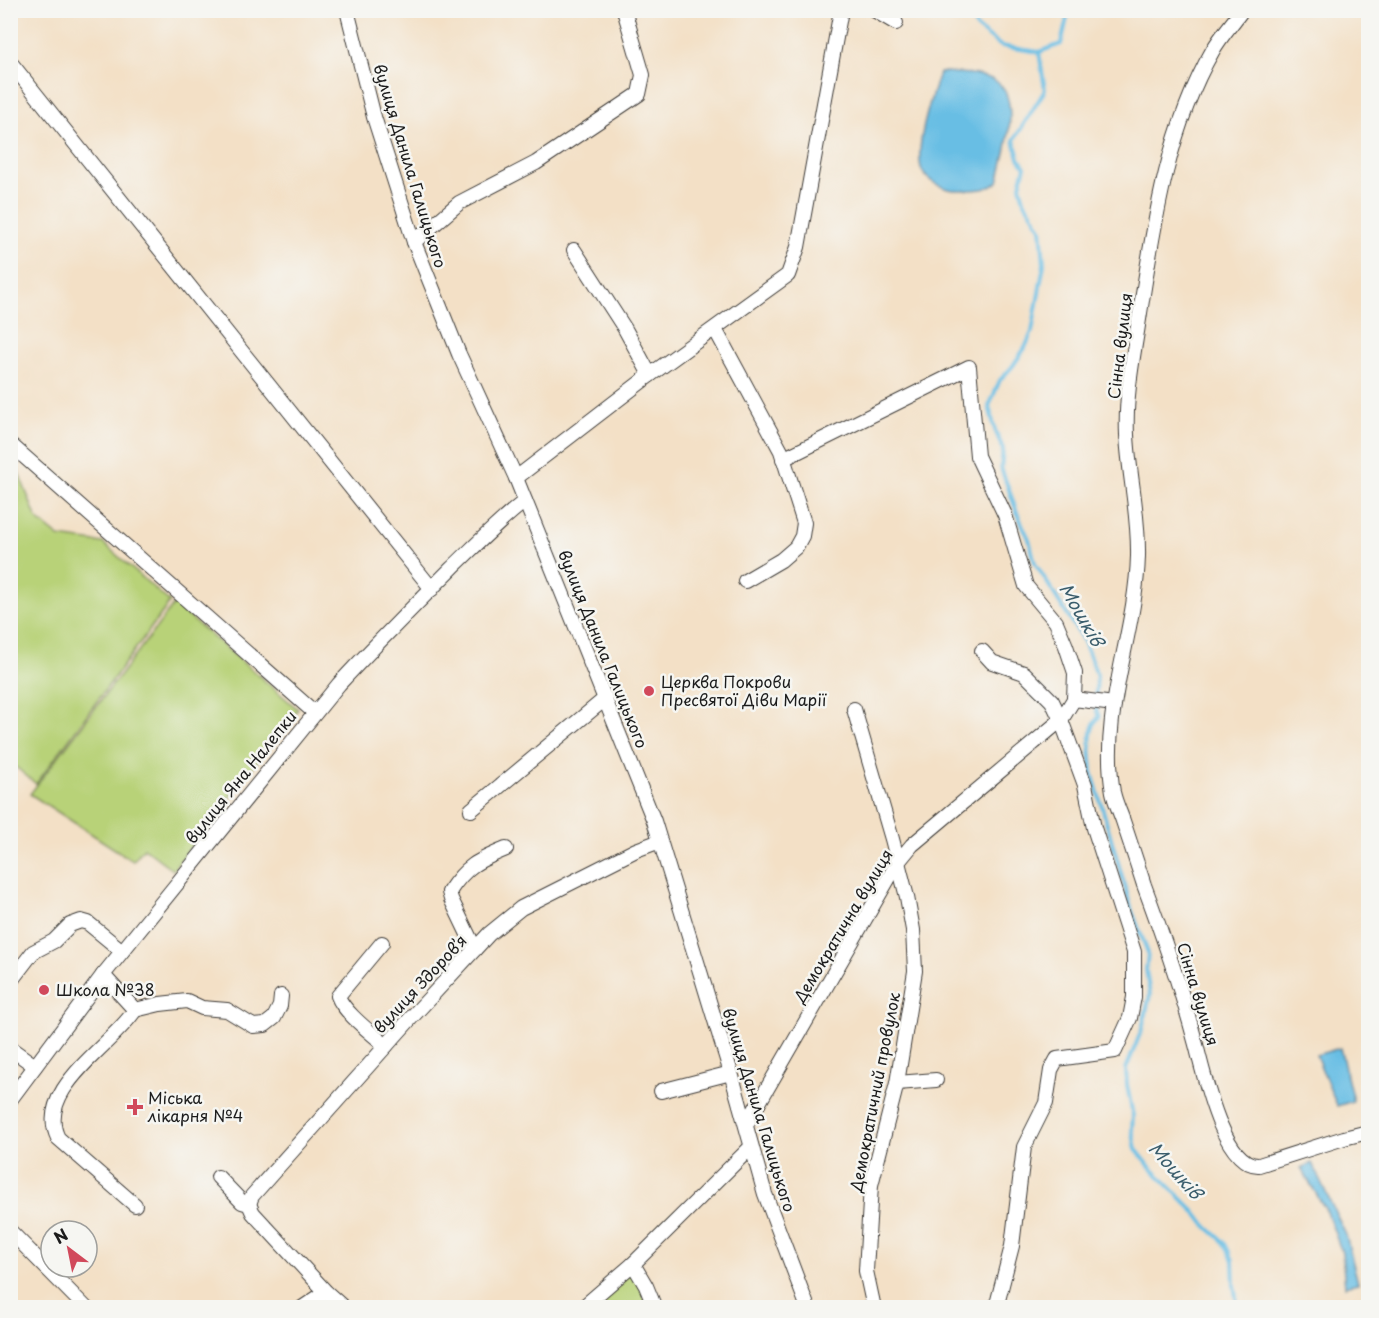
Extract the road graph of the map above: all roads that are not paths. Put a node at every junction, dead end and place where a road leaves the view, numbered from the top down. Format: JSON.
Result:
{"nodes":[{"id":1,"x":347,"y":10,"type":"edge"},
{"id":2,"x":624,"y":10,"type":"edge"},
{"id":3,"x":841,"y":10,"type":"edge"},
{"id":4,"x":874,"y":10,"type":"edge"},
{"id":5,"x":1242,"y":10,"type":"edge"},
{"id":6,"x":896,"y":23,"type":"dead end"},
{"id":7,"x":10,"y":62,"type":"edge"},
{"id":8,"x":414,"y":242,"type":"junction"},
{"id":9,"x":574,"y":250,"type":"dead end"},
{"id":10,"x":715,"y":329,"type":"junction"},
{"id":11,"x":650,"y":375,"type":"junction"},
{"id":12,"x":10,"y":444,"type":"edge"},
{"id":13,"x":783,"y":459,"type":"junction"},
{"id":14,"x":516,"y":478,"type":"junction"},
{"id":15,"x":525,"y":501,"type":"junction"},
{"id":16,"x":745,"y":580,"type":"dead end"},
{"id":17,"x":432,"y":589,"type":"junction"},
{"id":18,"x":982,"y":651,"type":"dead end"},
{"id":19,"x":606,"y":698,"type":"junction"},
{"id":20,"x":1077,"y":699,"type":"junction"},
{"id":21,"x":1113,"y":704,"type":"junction"},
{"id":22,"x":854,"y":709,"type":"dead end"},
{"id":23,"x":315,"y":713,"type":"junction"},
{"id":24,"x":1061,"y":720,"type":"junction"},
{"id":25,"x":471,"y":810,"type":"dead end"},
{"id":26,"x":660,"y":841,"type":"junction"},
{"id":27,"x":506,"y":849,"type":"dead end"},
{"id":28,"x":898,"y":862,"type":"junction"},
{"id":29,"x":382,"y":943,"type":"dead end"},
{"id":30,"x":475,"y":949,"type":"junction"},
{"id":31,"x":122,"y":951,"type":"junction"},
{"id":32,"x":102,"y":975,"type":"junction"},
{"id":33,"x":10,"y":982,"type":"edge"},
{"id":34,"x":281,"y":996,"type":"dead end"},
{"id":35,"x":135,"y":1010,"type":"junction"},
{"id":36,"x":386,"y":1046,"type":"junction"},
{"id":37,"x":10,"y":1048,"type":"edge"},
{"id":38,"x":35,"y":1066,"type":"junction"},
{"id":39,"x":731,"y":1073,"type":"junction"},
{"id":40,"x":936,"y":1080,"type":"dead end"},
{"id":41,"x":897,"y":1083,"type":"junction"},
{"id":42,"x":662,"y":1091,"type":"dead end"},
{"id":43,"x":10,"y":1100,"type":"edge"},
{"id":44,"x":746,"y":1125,"type":"junction"},
{"id":45,"x":1368,"y":1132,"type":"edge"},
{"id":46,"x":751,"y":1147,"type":"junction"},
{"id":47,"x":218,"y":1178,"type":"dead end"},
{"id":48,"x":249,"y":1204,"type":"junction"},
{"id":49,"x":135,"y":1205,"type":"dead end"},
{"id":50,"x":10,"y":1231,"type":"edge"},
{"id":51,"x":633,"y":1264,"type":"junction"},
{"id":52,"x":326,"y":1292,"type":"junction"},
{"id":53,"x":86,"y":1308,"type":"edge"},
{"id":54,"x":302,"y":1308,"type":"edge"},
{"id":55,"x":344,"y":1308,"type":"edge"},
{"id":56,"x":582,"y":1308,"type":"edge"},
{"id":57,"x":655,"y":1308,"type":"edge"},
{"id":58,"x":808,"y":1308,"type":"edge"},
{"id":59,"x":874,"y":1308,"type":"edge"},
{"id":60,"x":996,"y":1308,"type":"edge"}],
"edges":[{"from":1,"to":8,"type":"street","name":"вулиця Данила Галицького"},
{"from":2,"to":8,"type":"street"},
{"from":3,"to":10,"type":"street"},
{"from":4,"to":6,"type":"street"},
{"from":5,"to":21,"type":"street","name":"Сінна вулиця"},
{"from":7,"to":17,"type":"street"},
{"from":8,"to":14,"type":"street","name":"вулиця Данила Галицького"},
{"from":9,"to":11,"type":"street"},
{"from":10,"to":11,"type":"street"},
{"from":10,"to":13,"type":"street"},
{"from":11,"to":14,"type":"street"},
{"from":12,"to":23,"type":"street"},
{"from":13,"to":16,"type":"street"},
{"from":13,"to":20,"type":"street"},
{"from":14,"to":15,"type":"street","name":"вулиця Данила Галицького"},
{"from":15,"to":17,"type":"street","name":"вулиця Яна Налепки"},
{"from":15,"to":19,"type":"street","name":"вулиця Данила Галицького"},
{"from":17,"to":23,"type":"street","name":"вулиця Яна Налепки"},
{"from":18,"to":24,"type":"street"},
{"from":19,"to":25,"type":"street"},
{"from":19,"to":26,"type":"street","name":"вулиця Данила Галицького"},
{"from":20,"to":21,"type":"street"},
{"from":20,"to":24,"type":"street","name":"Демократична вулиця"},
{"from":21,"to":45,"type":"street","name":"Сінна вулиця"},
{"from":22,"to":28,"type":"street","name":"Демократичний провулок"},
{"from":23,"to":31,"type":"street","name":"вулиця Яна Налепки"},
{"from":24,"to":28,"type":"street","name":"Демократична вулиця"},
{"from":24,"to":60,"type":"street"},
{"from":26,"to":30,"type":"street","name":"вулиця Здоровʼя"},
{"from":26,"to":39,"type":"street","name":"вулиця Данила Галицького"},
{"from":27,"to":30,"type":"street"},
{"from":28,"to":41,"type":"street","name":"Демократичний провулок"},
{"from":28,"to":44,"type":"street","name":"Демократична вулиця"},
{"from":29,"to":36,"type":"street"},
{"from":30,"to":36,"type":"street","name":"вулиця Здоровʼя"},
{"from":31,"to":32,"type":"street","name":"вулиця Яна Налепки"},
{"from":31,"to":33,"type":"street"},
{"from":32,"to":35,"type":"street"},
{"from":32,"to":38,"type":"street","name":"вулиця Яна Налепки"},
{"from":34,"to":35,"type":"street"},
{"from":35,"to":49,"type":"street"},
{"from":36,"to":48,"type":"street","name":"вулиця Здоровʼя"},
{"from":37,"to":38,"type":"street"},
{"from":38,"to":43,"type":"street","name":"вулиця Яна Налепки"},
{"from":39,"to":42,"type":"street"},
{"from":39,"to":44,"type":"street","name":"вулиця Данила Галицького"},
{"from":40,"to":41,"type":"street"},
{"from":41,"to":59,"type":"street","name":"Демократичний провулок"},
{"from":44,"to":46,"type":"street","name":"вулиця Данила Галицького"},
{"from":46,"to":51,"type":"street"},
{"from":46,"to":58,"type":"street","name":"вулиця Данила Галицького"},
{"from":47,"to":48,"type":"street"},
{"from":48,"to":52,"type":"street"},
{"from":50,"to":53,"type":"street"},
{"from":51,"to":56,"type":"street"},
{"from":51,"to":57,"type":"street"},
{"from":52,"to":54,"type":"street"},
{"from":52,"to":55,"type":"street"}]}
